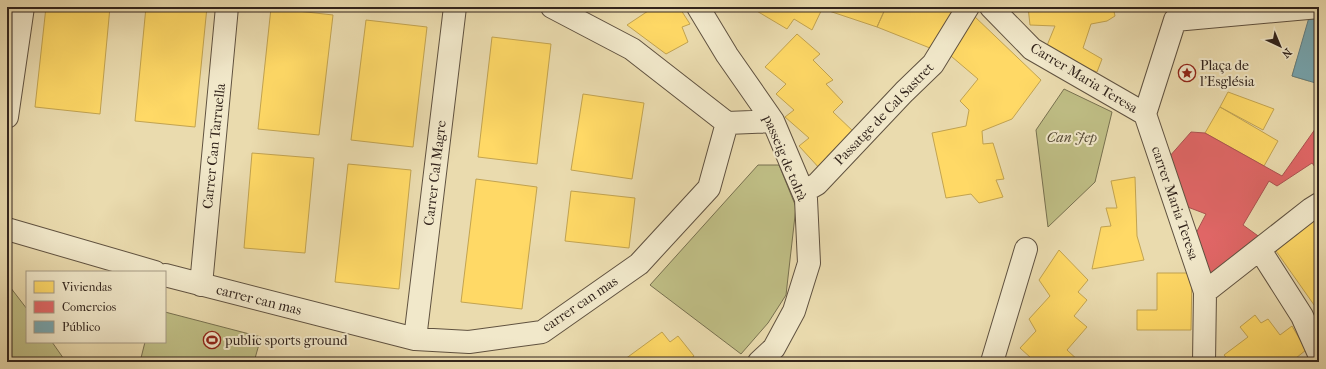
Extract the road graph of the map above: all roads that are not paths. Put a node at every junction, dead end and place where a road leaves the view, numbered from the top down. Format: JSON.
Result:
{"nodes":[{"id":1,"x":22,"y":7,"type":"edge"},
{"id":2,"x":227,"y":7,"type":"edge"},
{"id":3,"x":456,"y":7,"type":"edge"},
{"id":4,"x":552,"y":7,"type":"edge"},
{"id":5,"x":698,"y":7,"type":"edge"},
{"id":6,"x":968,"y":7,"type":"edge"},
{"id":7,"x":991,"y":7,"type":"edge"},
{"id":8,"x":1319,"y":7,"type":"edge"},
{"id":9,"x":1145,"y":114,"type":"junction"},
{"id":10,"x":7,"y":117,"type":"edge"},
{"id":11,"x":773,"y":121,"type":"junction"},
{"id":12,"x":727,"y":124,"type":"junction"},
{"id":13,"x":803,"y":192,"type":"junction"},
{"id":14,"x":1319,"y":204,"type":"edge"},
{"id":15,"x":7,"y":229,"type":"edge"},
{"id":16,"x":1026,"y":249,"type":"dead end"},
{"id":17,"x":1260,"y":250,"type":"junction"},
{"id":18,"x":153,"y":271,"type":"edge"},
{"id":19,"x":166,"y":275,"type":"edge"},
{"id":20,"x":201,"y":285,"type":"junction"},
{"id":21,"x":1205,"y":292,"type":"junction"},
{"id":22,"x":415,"y":340,"type":"junction"},
{"id":23,"x":1319,"y":354,"type":"edge"},
{"id":24,"x":759,"y":362,"type":"edge"},
{"id":25,"x":992,"y":362,"type":"edge"},
{"id":26,"x":1204,"y":362,"type":"edge"}],
"edges":[{"from":1,"to":10,"type":"street"},
{"from":2,"to":20,"type":"street","name":"Carrer Can Tarruella"},
{"from":3,"to":22,"type":"street","name":"Carrer Cal Magre"},
{"from":4,"to":12,"type":"street"},
{"from":5,"to":11,"type":"street","name":"passeig de tolrà"},
{"from":6,"to":13,"type":"street","name":"Passatge de Cal Sastret"},
{"from":7,"to":9,"type":"street","name":"Carrer Maria Teresa"},
{"from":8,"to":9,"type":"street"},
{"from":9,"to":21,"type":"street","name":"carrer Maria Teresa"},
{"from":11,"to":12,"type":"street"},
{"from":11,"to":13,"type":"street","name":"passeig de tolrà"},
{"from":12,"to":22,"type":"street","name":"carrer can mas"},
{"from":13,"to":24,"type":"street","name":"passeig de tolrà"},
{"from":14,"to":17,"type":"street"},
{"from":15,"to":18,"type":"street"},
{"from":16,"to":25,"type":"street"},
{"from":17,"to":21,"type":"street"},
{"from":17,"to":23,"type":"street"},
{"from":19,"to":20,"type":"street","name":"carrer can mas"},
{"from":20,"to":22,"type":"street","name":"carrer can mas"},
{"from":21,"to":26,"type":"street","name":"carrer Maria Teresa"}]}
